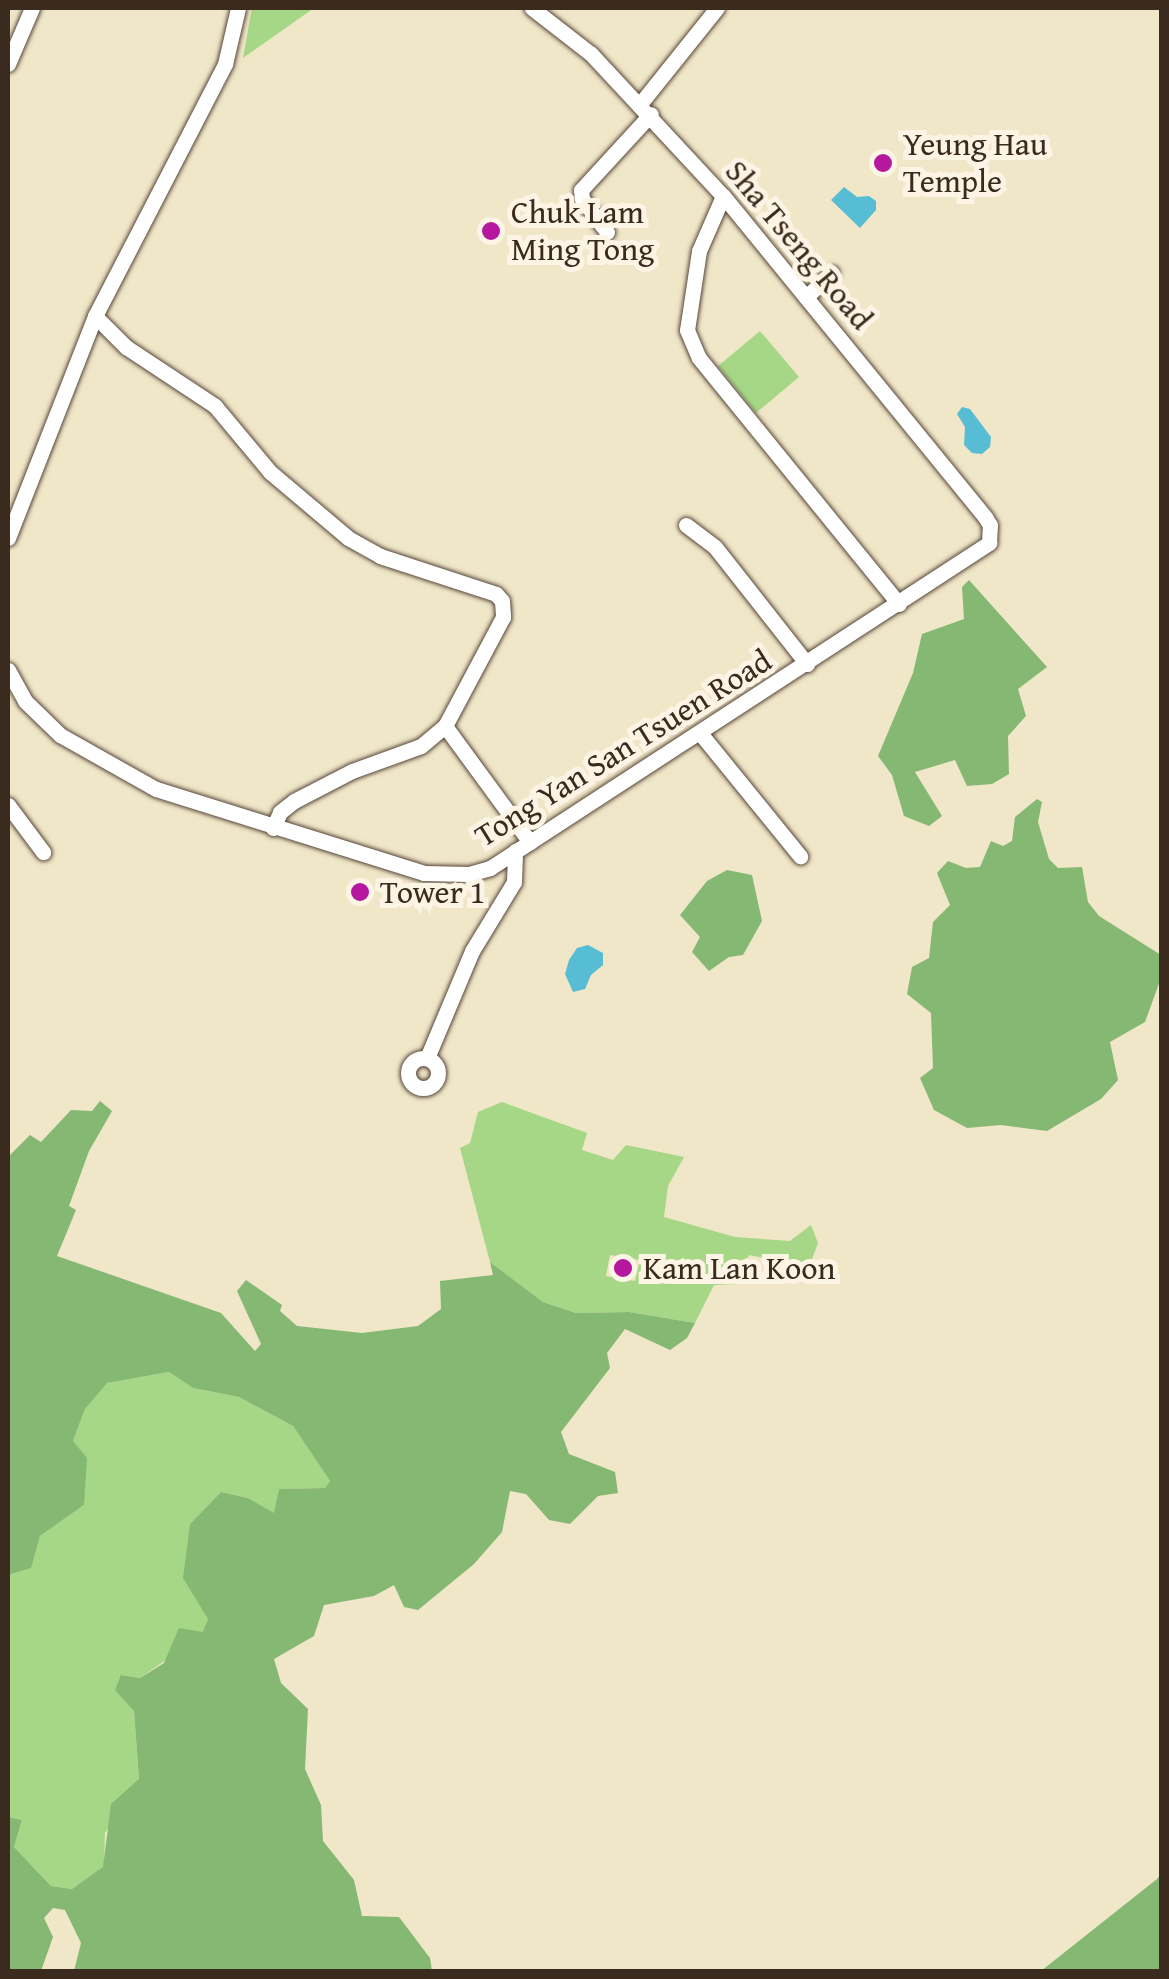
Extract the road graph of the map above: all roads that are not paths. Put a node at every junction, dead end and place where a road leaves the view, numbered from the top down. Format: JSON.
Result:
{"nodes":[{"id":1,"x":32,"y":8,"type":"edge"},
{"id":2,"x":238,"y":8,"type":"edge"},
{"id":3,"x":532,"y":8,"type":"edge"},
{"id":4,"x":717,"y":8,"type":"edge"},
{"id":5,"x":8,"y":64,"type":"edge"},
{"id":6,"x":646,"y":109,"type":"junction"},
{"id":7,"x":723,"y":196,"type":"junction"},
{"id":8,"x":607,"y":232,"type":"dead end"},
{"id":9,"x":832,"y":273,"type":"dead end"},
{"id":10,"x":806,"y":297,"type":"junction"},
{"id":11,"x":95,"y":316,"type":"junction"},
{"id":12,"x":686,"y":525,"type":"dead end"},
{"id":13,"x":8,"y":538,"type":"edge"},
{"id":14,"x":988,"y":542,"type":"joint"},
{"id":15,"x":899,"y":604,"type":"junction"},
{"id":16,"x":807,"y":664,"type":"junction"},
{"id":17,"x":8,"y":670,"type":"edge"},
{"id":18,"x":445,"y":726,"type":"junction"},
{"id":19,"x":700,"y":732,"type":"junction"},
{"id":20,"x":8,"y":805,"type":"edge"},
{"id":21,"x":274,"y":828,"type":"junction"},
{"id":22,"x":530,"y":842,"type":"junction"},
{"id":23,"x":515,"y":851,"type":"junction"},
{"id":24,"x":44,"y":852,"type":"dead end"},
{"id":25,"x":800,"y":856,"type":"dead end"},
{"id":26,"x":427,"y":1058,"type":"dead end"}],
"edges":[{"from":1,"to":5,"type":"street"},
{"from":2,"to":11,"type":"street"},
{"from":3,"to":6,"type":"street","name":"Sha Tseng Road"},
{"from":4,"to":6,"type":"street"},
{"from":6,"to":7,"type":"street","name":"Sha Tseng Road"},
{"from":6,"to":8,"type":"street"},
{"from":7,"to":10,"type":"street","name":"Sha Tseng Road"},
{"from":7,"to":15,"type":"street"},
{"from":9,"to":10,"type":"street"},
{"from":10,"to":14,"type":"street","name":"Sha Tseng Road"},
{"from":11,"to":13,"type":"street"},
{"from":11,"to":18,"type":"street"},
{"from":12,"to":16,"type":"street"},
{"from":14,"to":15,"type":"street","name":"Tong Yan San Tsuen Road"},
{"from":15,"to":16,"type":"street","name":"Tong Yan San Tsuen Road"},
{"from":16,"to":19,"type":"street","name":"Tong Yan San Tsuen Road"},
{"from":17,"to":21,"type":"street","name":"Tong Yan San Tsuen Road"},
{"from":18,"to":21,"type":"street"},
{"from":18,"to":22,"type":"street"},
{"from":19,"to":22,"type":"street","name":"Tong Yan San Tsuen Road"},
{"from":19,"to":25,"type":"street"},
{"from":20,"to":24,"type":"street"},
{"from":21,"to":23,"type":"street","name":"Tong Yan San Tsuen Road"},
{"from":22,"to":23,"type":"street","name":"Tong Yan San Tsuen Road"},
{"from":23,"to":26,"type":"street"}]}
